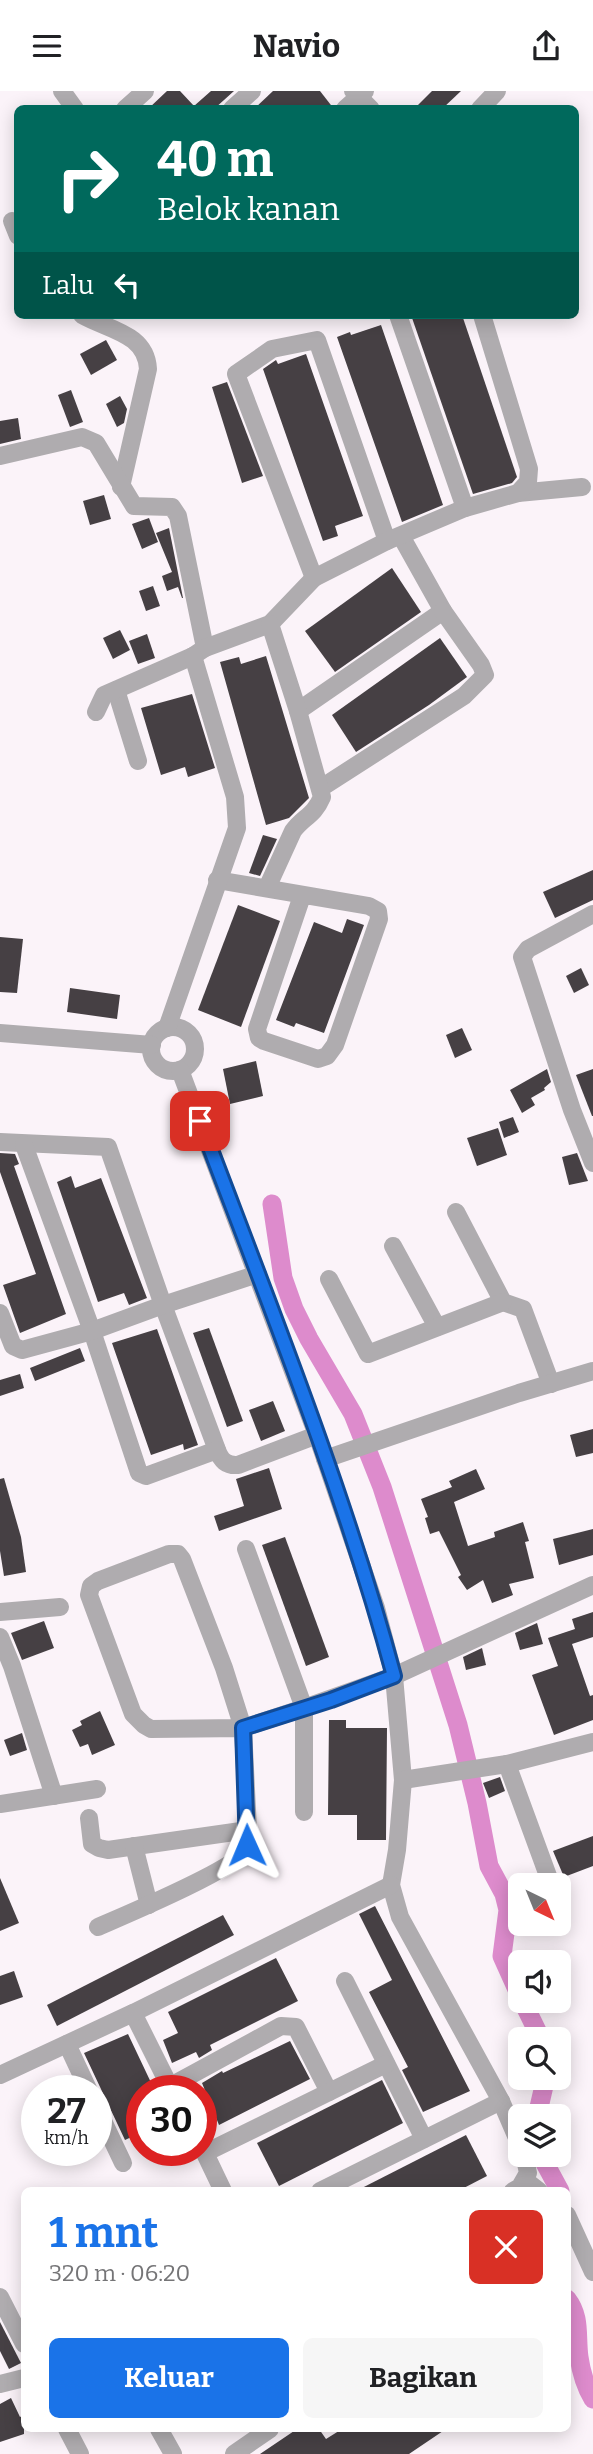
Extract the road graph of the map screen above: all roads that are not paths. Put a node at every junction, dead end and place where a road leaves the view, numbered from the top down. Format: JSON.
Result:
{"nodes":[{"id":1,"x":145,"y":91,"type":"edge"},
{"id":2,"x":252,"y":91,"type":"edge"},
{"id":3,"x":497,"y":91,"type":"edge"},
{"id":4,"x":129,"y":105,"type":"edge"},
{"id":5,"x":236,"y":105,"type":"edge"},
{"id":6,"x":484,"y":105,"type":"edge"},
{"id":7,"x":90,"y":319,"type":"edge"},
{"id":8,"x":399,"y":319,"type":"edge"},
{"id":9,"x":483,"y":319,"type":"edge"},
{"id":10,"x":0,"y":456,"type":"edge"},
{"id":11,"x":121,"y":487,"type":"junction"},
{"id":12,"x":582,"y":487,"type":"dead end"},
{"id":13,"x":518,"y":493,"type":"junction"},
{"id":14,"x":465,"y":508,"type":"junction"},
{"id":15,"x":394,"y":538,"type":"junction"},
{"id":16,"x":314,"y":578,"type":"junction"},
{"id":17,"x":443,"y":611,"type":"junction"},
{"id":18,"x":270,"y":624,"type":"junction"},
{"id":19,"x":199,"y":652,"type":"junction"},
{"id":20,"x":116,"y":690,"type":"junction"},
{"id":21,"x":298,"y":711,"type":"junction"},
{"id":22,"x":96,"y":712,"type":"dead end"},
{"id":23,"x":138,"y":761,"type":"dead end"},
{"id":24,"x":321,"y":788,"type":"junction"},
{"id":25,"x":217,"y":880,"type":"junction"},
{"id":26,"x":267,"y":888,"type":"junction"},
{"id":27,"x":302,"y":896,"type":"junction"},
{"id":28,"x":593,"y":914,"type":"edge"},
{"id":29,"x":167,"y":1028,"type":"junction"},
{"id":30,"x":0,"y":1033,"type":"edge"},
{"id":31,"x":152,"y":1045,"type":"junction"},
{"id":32,"x":180,"y":1070,"type":"junction"},
{"id":33,"x":0,"y":1142,"type":"edge"},
{"id":34,"x":24,"y":1145,"type":"junction"},
{"id":35,"x":593,"y":1163,"type":"edge"},
{"id":36,"x":456,"y":1212,"type":"dead end"},
{"id":37,"x":393,"y":1246,"type":"dead end"},
{"id":38,"x":258,"y":1274,"type":"junction"},
{"id":39,"x":329,"y":1279,"type":"dead end"},
{"id":40,"x":503,"y":1302,"type":"junction"},
{"id":41,"x":163,"y":1305,"type":"junction"},
{"id":42,"x":0,"y":1313,"type":"edge"},
{"id":43,"x":437,"y":1327,"type":"junction"},
{"id":44,"x":92,"y":1331,"type":"junction"},
{"id":45,"x":593,"y":1371,"type":"edge"},
{"id":46,"x":551,"y":1384,"type":"junction"},
{"id":47,"x":317,"y":1435,"type":"junction"},
{"id":48,"x":217,"y":1450,"type":"junction"},
{"id":49,"x":325,"y":1458,"type":"junction"},
{"id":50,"x":246,"y":1549,"type":"dead end"},
{"id":51,"x":593,"y":1585,"type":"edge"},
{"id":52,"x":60,"y":1607,"type":"dead end"},
{"id":53,"x":0,"y":1612,"type":"edge"},
{"id":54,"x":0,"y":1637,"type":"edge"},
{"id":55,"x":394,"y":1676,"type":"junction"},
{"id":56,"x":304,"y":1708,"type":"junction"},
{"id":57,"x":243,"y":1728,"type":"junction"},
{"id":58,"x":593,"y":1742,"type":"edge"},
{"id":59,"x":507,"y":1764,"type":"junction"},
{"id":60,"x":403,"y":1780,"type":"junction"},
{"id":61,"x":97,"y":1789,"type":"dead end"},
{"id":62,"x":54,"y":1796,"type":"junction"},
{"id":63,"x":0,"y":1804,"type":"edge"},
{"id":64,"x":304,"y":1812,"type":"dead end"},
{"id":65,"x":89,"y":1818,"type":"dead end"},
{"id":66,"x":248,"y":1830,"type":"junction"},
{"id":67,"x":134,"y":1846,"type":"junction"},
{"id":68,"x":547,"y":1873,"type":"edge"},
{"id":69,"x":391,"y":1885,"type":"junction"},
{"id":70,"x":149,"y":1905,"type":"junction"},
{"id":71,"x":98,"y":1927,"type":"dead end"},
{"id":72,"x":345,"y":1981,"type":"dead end"},
{"id":73,"x":133,"y":2013,"type":"junction"},
{"id":74,"x":67,"y":2044,"type":"junction"},
{"id":75,"x":386,"y":2064,"type":"junction"},
{"id":76,"x":0,"y":2075,"type":"edge"},
{"id":77,"x":82,"y":2075,"type":"edge"},
{"id":78,"x":164,"y":2075,"type":"edge"},
{"id":79,"x":195,"y":2075,"type":"edge"},
{"id":80,"x":329,"y":2092,"type":"junction"},
{"id":81,"x":501,"y":2101,"type":"junction"},
{"id":82,"x":508,"y":2117,"type":"edge"},
{"id":83,"x":424,"y":2139,"type":"junction"},
{"id":84,"x":112,"y":2140,"type":"edge"},
{"id":85,"x":217,"y":2143,"type":"edge"},
{"id":86,"x":123,"y":2163,"type":"dead end"},
{"id":87,"x":211,"y":2166,"type":"edge"},
{"id":88,"x":528,"y":2167,"type":"edge"},
{"id":89,"x":221,"y":2187,"type":"edge"},
{"id":90,"x":328,"y":2187,"type":"edge"},
{"id":91,"x":525,"y":2187,"type":"edge"},
{"id":92,"x":571,"y":2225,"type":"edge"},
{"id":93,"x":593,"y":2272,"type":"edge"},
{"id":94,"x":0,"y":2297,"type":"edge"},
{"id":95,"x":21,"y":2338,"type":"edge"},
{"id":96,"x":21,"y":2379,"type":"edge"},
{"id":97,"x":0,"y":2384,"type":"edge"},
{"id":98,"x":69,"y":2432,"type":"edge"},
{"id":99,"x":161,"y":2432,"type":"edge"},
{"id":100,"x":261,"y":2432,"type":"edge"},
{"id":101,"x":80,"y":2454,"type":"edge"},
{"id":102,"x":173,"y":2454,"type":"edge"},
{"id":103,"x":234,"y":2454,"type":"edge"}],
"edges":[{"from":1,"to":4,"type":"street"},
{"from":2,"to":5,"type":"street"},
{"from":3,"to":6,"type":"street"},
{"from":7,"to":11,"type":"street"},
{"from":8,"to":14,"type":"street"},
{"from":9,"to":13,"type":"street"},
{"from":10,"to":11,"type":"street"},
{"from":11,"to":19,"type":"street"},
{"from":12,"to":13,"type":"street"},
{"from":13,"to":14,"type":"street"},
{"from":14,"to":15,"type":"street"},
{"from":15,"to":16,"type":"street"},
{"from":15,"to":16,"type":"street"},
{"from":15,"to":17,"type":"street"},
{"from":16,"to":18,"type":"street"},
{"from":17,"to":21,"type":"street"},
{"from":17,"to":24,"type":"street"},
{"from":18,"to":19,"type":"street"},
{"from":18,"to":21,"type":"street"},
{"from":19,"to":20,"type":"street"},
{"from":19,"to":25,"type":"street"},
{"from":20,"to":22,"type":"street"},
{"from":20,"to":23,"type":"street"},
{"from":21,"to":24,"type":"street"},
{"from":24,"to":26,"type":"street"},
{"from":25,"to":26,"type":"street"},
{"from":25,"to":29,"type":"street"},
{"from":26,"to":27,"type":"street"},
{"from":27,"to":27,"type":"street"},
{"from":28,"to":35,"type":"street"},
{"from":29,"to":31,"type":"street"},
{"from":29,"to":32,"type":"street"},
{"from":30,"to":31,"type":"street"},
{"from":31,"to":32,"type":"street"},
{"from":32,"to":38,"type":"street"},
{"from":33,"to":34,"type":"street"},
{"from":34,"to":41,"type":"street"},
{"from":34,"to":44,"type":"street"},
{"from":36,"to":40,"type":"street"},
{"from":37,"to":43,"type":"street"},
{"from":38,"to":41,"type":"street"},
{"from":38,"to":47,"type":"street"},
{"from":39,"to":43,"type":"street"},
{"from":40,"to":43,"type":"street"},
{"from":40,"to":46,"type":"street"},
{"from":41,"to":44,"type":"street"},
{"from":41,"to":48,"type":"street"},
{"from":42,"to":44,"type":"street"},
{"from":44,"to":48,"type":"street"},
{"from":45,"to":46,"type":"street"},
{"from":46,"to":49,"type":"street"},
{"from":47,"to":48,"type":"street"},
{"from":47,"to":49,"type":"street"},
{"from":49,"to":55,"type":"street"},
{"from":50,"to":56,"type":"street"},
{"from":51,"to":55,"type":"street"},
{"from":52,"to":53,"type":"street"},
{"from":54,"to":62,"type":"street"},
{"from":55,"to":56,"type":"street"},
{"from":55,"to":60,"type":"street"},
{"from":56,"to":57,"type":"street"},
{"from":56,"to":64,"type":"street"},
{"from":57,"to":57,"type":"street"},
{"from":57,"to":66,"type":"street"},
{"from":58,"to":59,"type":"street"},
{"from":59,"to":60,"type":"street"},
{"from":59,"to":68,"type":"street"},
{"from":60,"to":69,"type":"street"},
{"from":61,"to":62,"type":"street"},
{"from":62,"to":63,"type":"street"},
{"from":65,"to":67,"type":"street"},
{"from":66,"to":67,"type":"street"},
{"from":66,"to":70,"type":"street"},
{"from":67,"to":70,"type":"street"},
{"from":69,"to":73,"type":"street"},
{"from":69,"to":81,"type":"street"},
{"from":70,"to":71,"type":"street"},
{"from":72,"to":75,"type":"street"},
{"from":73,"to":74,"type":"street"},
{"from":73,"to":78,"type":"street"},
{"from":74,"to":76,"type":"street"},
{"from":74,"to":77,"type":"street"},
{"from":75,"to":80,"type":"street"},
{"from":75,"to":83,"type":"street"},
{"from":79,"to":80,"type":"street"},
{"from":80,"to":85,"type":"street"},
{"from":81,"to":82,"type":"street"},
{"from":81,"to":83,"type":"street"},
{"from":83,"to":90,"type":"street"},
{"from":84,"to":86,"type":"street"},
{"from":87,"to":89,"type":"street"},
{"from":88,"to":91,"type":"street"},
{"from":92,"to":93,"type":"street"},
{"from":94,"to":95,"type":"street"},
{"from":96,"to":97,"type":"street"},
{"from":98,"to":101,"type":"street"},
{"from":99,"to":102,"type":"street"},
{"from":100,"to":103,"type":"street"}]}
